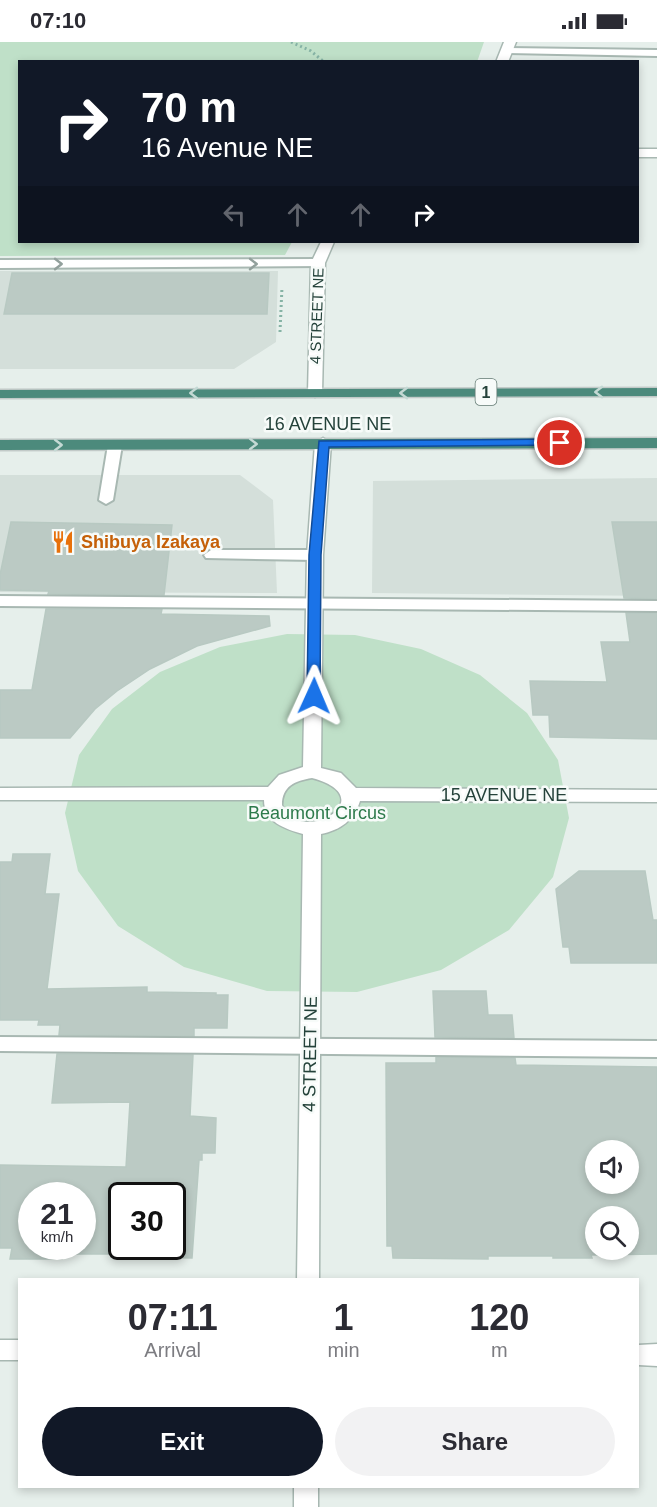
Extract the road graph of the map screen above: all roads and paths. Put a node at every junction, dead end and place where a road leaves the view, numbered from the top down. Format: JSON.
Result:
{"nodes":[{"id":1,"x":291,"y":42,"type":"edge"},
{"id":2,"x":506,"y":52,"type":"edge"},
{"id":3,"x":657,"y":53,"type":"edge"},
{"id":4,"x":322,"y":60,"type":"edge"},
{"id":5,"x":639,"y":153,"type":"edge"},
{"id":6,"x":657,"y":153,"type":"edge"},
{"id":7,"x":327,"y":243,"type":"edge"},
{"id":8,"x":318,"y":263,"type":"junction"},
{"id":9,"x":0,"y":264,"type":"edge"},
{"id":10,"x":282,"y":264,"type":"junction"},
{"id":11,"x":280,"y":332,"type":"dead end"},
{"id":12,"x":657,"y":392,"type":"edge"},
{"id":13,"x":315,"y":393,"type":"junction"},
{"id":14,"x":0,"y":394,"type":"edge"},
{"id":15,"x":323,"y":443,"type":"junction"},
{"id":16,"x":0,"y":445,"type":"edge"},
{"id":17,"x":115,"y":445,"type":"junction"},
{"id":18,"x":656,"y":445,"type":"edge"},
{"id":19,"x":106,"y":500,"type":"dead end"},
{"id":20,"x":211,"y":555,"type":"dead end"},
{"id":21,"x":315,"y":555,"type":"junction"},
{"id":22,"x":0,"y":602,"type":"edge"},
{"id":23,"x":315,"y":604,"type":"junction"},
{"id":24,"x":657,"y":606,"type":"edge"},
{"id":25,"x":312,"y":772,"type":"junction"},
{"id":26,"x":273,"y":793,"type":"junction"},
{"id":27,"x":0,"y":794,"type":"edge"},
{"id":28,"x":351,"y":794,"type":"junction"},
{"id":29,"x":657,"y":796,"type":"edge"},
{"id":30,"x":312,"y":829,"type":"junction"},
{"id":31,"x":0,"y":1044,"type":"edge"},
{"id":32,"x":310,"y":1046,"type":"junction"},
{"id":33,"x":657,"y":1049,"type":"edge"},
{"id":34,"x":308,"y":1278,"type":"edge"},
{"id":35,"x":0,"y":1350,"type":"edge"},
{"id":36,"x":18,"y":1350,"type":"edge"},
{"id":37,"x":639,"y":1355,"type":"edge"},
{"id":38,"x":657,"y":1355,"type":"edge"},
{"id":39,"x":306,"y":1488,"type":"edge"},
{"id":40,"x":306,"y":1507,"type":"edge"}],
"edges":[{"from":1,"to":4,"type":"path"},
{"from":2,"to":3,"type":"lane"},
{"from":5,"to":6,"type":"street"},
{"from":7,"to":8,"type":"street","name":"4 STREET NE"},
{"from":8,"to":10,"type":"lane"},
{"from":8,"to":13,"type":"street","name":"4 STREET NE"},
{"from":9,"to":10,"type":"lane","one_way":true},
{"from":10,"to":11,"type":"path"},
{"from":12,"to":13,"type":"highway","name":"16 AVENUE NE","number":"1","one_way":true},
{"from":13,"to":14,"type":"highway","name":"16 AVENUE NE","number":"1","one_way":true},
{"from":17,"to":15,"type":"highway","name":"16 AVENUE NE","one_way":true},
{"from":15,"to":18,"type":"highway","name":"16 AVENUE NE"},
{"from":15,"to":21,"type":"street"},
{"from":16,"to":17,"type":"highway","name":"16 AVENUE NE","one_way":true},
{"from":17,"to":19,"type":"lane"},
{"from":20,"to":21,"type":"lane"},
{"from":21,"to":23,"type":"street"},
{"from":22,"to":23,"type":"lane"},
{"from":23,"to":24,"type":"lane"},
{"from":23,"to":25,"type":"street"},
{"from":25,"to":26,"type":"street"},
{"from":25,"to":28,"type":"street"},
{"from":26,"to":27,"type":"street"},
{"from":26,"to":30,"type":"street"},
{"from":28,"to":29,"type":"street","name":"15 AVENUE NE"},
{"from":28,"to":30,"type":"street"},
{"from":30,"to":32,"type":"street","name":"4 STREET NE"},
{"from":31,"to":32,"type":"lane"},
{"from":32,"to":33,"type":"lane"},
{"from":32,"to":34,"type":"street","name":"4 STREET NE"},
{"from":35,"to":36,"type":"street"},
{"from":37,"to":38,"type":"street"},
{"from":39,"to":40,"type":"street"}]}
